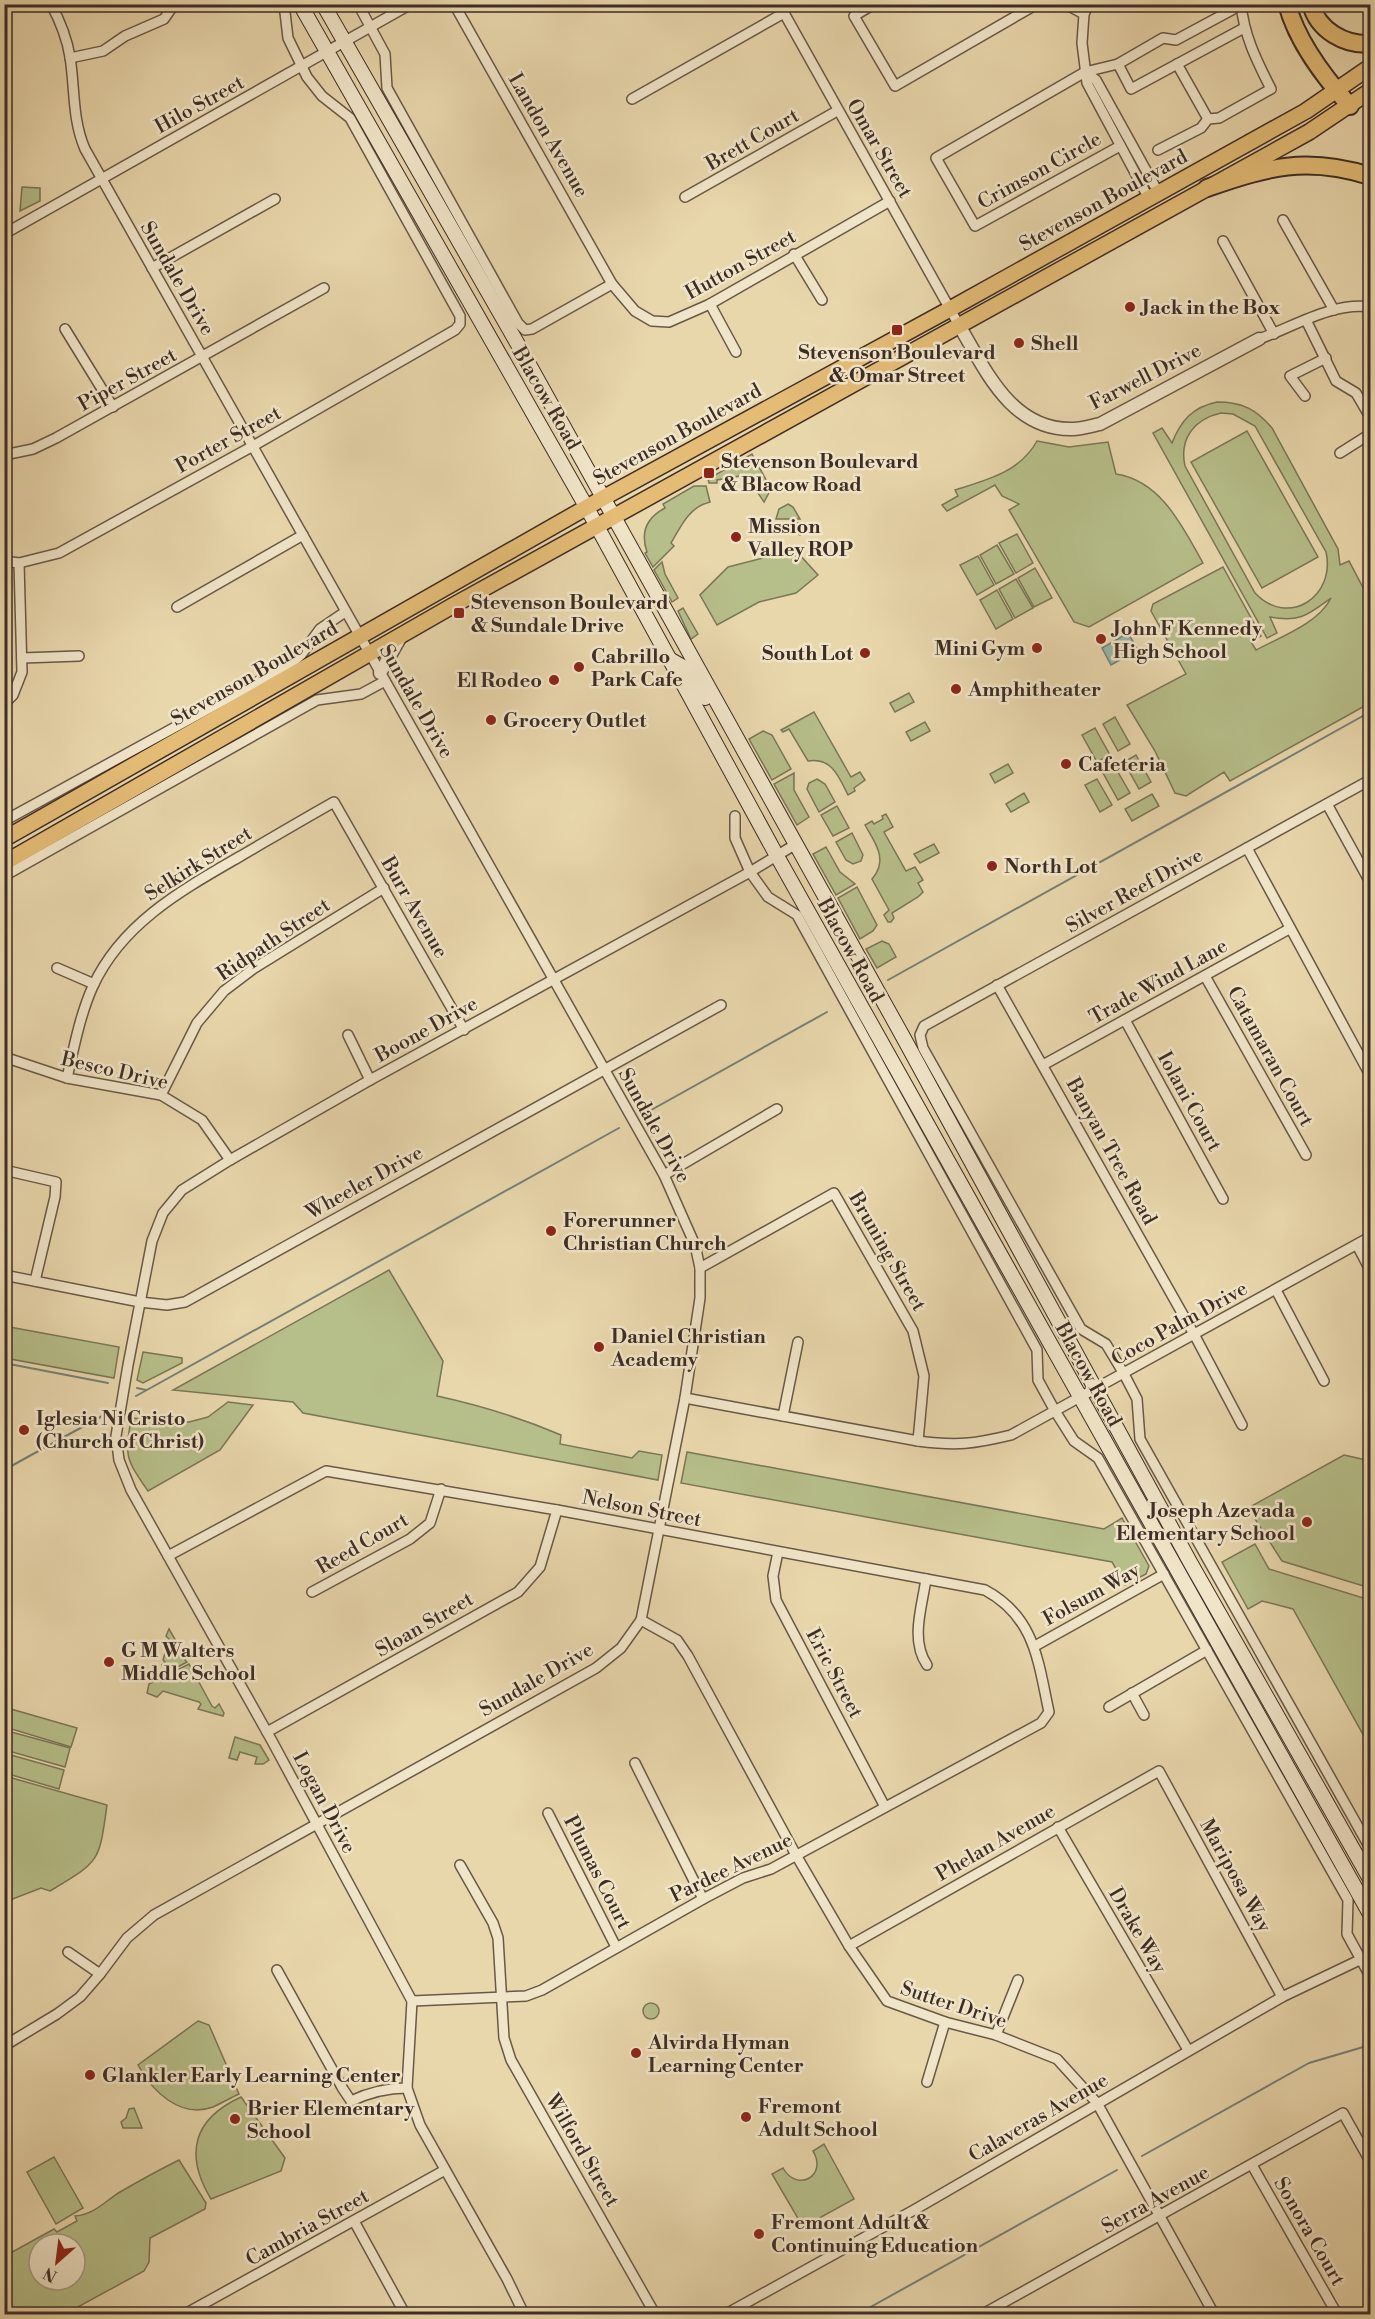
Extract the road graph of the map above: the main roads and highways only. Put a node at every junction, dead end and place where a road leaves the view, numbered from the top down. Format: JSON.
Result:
{"nodes":[{"id":1,"x":300,"y":4,"type":"edge"},
{"id":2,"x":323,"y":4,"type":"edge"},
{"id":3,"x":1287,"y":4,"type":"edge"},
{"id":4,"x":1311,"y":4,"type":"edge"},
{"id":5,"x":1371,"y":44,"type":"edge"},
{"id":6,"x":1371,"y":67,"type":"edge"},
{"id":7,"x":1336,"y":91,"type":"junction"},
{"id":8,"x":1371,"y":91,"type":"edge"},
{"id":9,"x":1350,"y":106,"type":"junction"},
{"id":10,"x":1371,"y":176,"type":"edge"},
{"id":11,"x":1207,"y":188,"type":"junction"},
{"id":12,"x":603,"y":498,"type":"junction"},
{"id":13,"x":587,"y":508,"type":"junction"},
{"id":14,"x":614,"y":517,"type":"junction"},
{"id":15,"x":597,"y":526,"type":"junction"},
{"id":16,"x":669,"y":659,"type":"junction"},
{"id":17,"x":722,"y":711,"type":"junction"},
{"id":18,"x":4,"y":839,"type":"edge"},
{"id":19,"x":4,"y":862,"type":"edge"},
{"id":20,"x":1371,"y":1879,"type":"edge"},
{"id":21,"x":1371,"y":1914,"type":"edge"}],
"edges":[{"from":1,"to":13,"type":"main road","name":"Blacow Road"},
{"from":2,"to":12,"type":"main road","name":"Blacow Road"},
{"from":3,"to":7,"type":"highway"},
{"from":4,"to":5,"type":"highway"},
{"from":6,"to":7,"type":"main road","name":"Stevenson Boulevard"},
{"from":7,"to":9,"type":"highway"},
{"from":7,"to":12,"type":"main road","name":"Stevenson Boulevard"},
{"from":8,"to":9,"type":"main road","name":"Stevenson Boulevard"},
{"from":9,"to":11,"type":"main road","name":"Stevenson Boulevard"},
{"from":10,"to":11,"type":"highway"},
{"from":11,"to":14,"type":"main road","name":"Stevenson Boulevard"},
{"from":12,"to":13,"type":"main road","name":"Stevenson Boulevard"},
{"from":12,"to":14,"type":"main road","name":"Blacow Road"},
{"from":13,"to":15,"type":"main road","name":"Blacow Road"},
{"from":13,"to":18,"type":"main road","name":"Stevenson Boulevard"},
{"from":14,"to":15,"type":"main road","name":"Stevenson Boulevard"},
{"from":14,"to":17,"type":"main road","name":"Blacow Road"},
{"from":15,"to":16,"type":"main road","name":"Blacow Road"},
{"from":15,"to":19,"type":"main road","name":"Stevenson Boulevard"},
{"from":16,"to":17,"type":"main road"},
{"from":16,"to":21,"type":"main road","name":"Blacow Road"},
{"from":17,"to":20,"type":"main road","name":"Blacow Road"}]}
